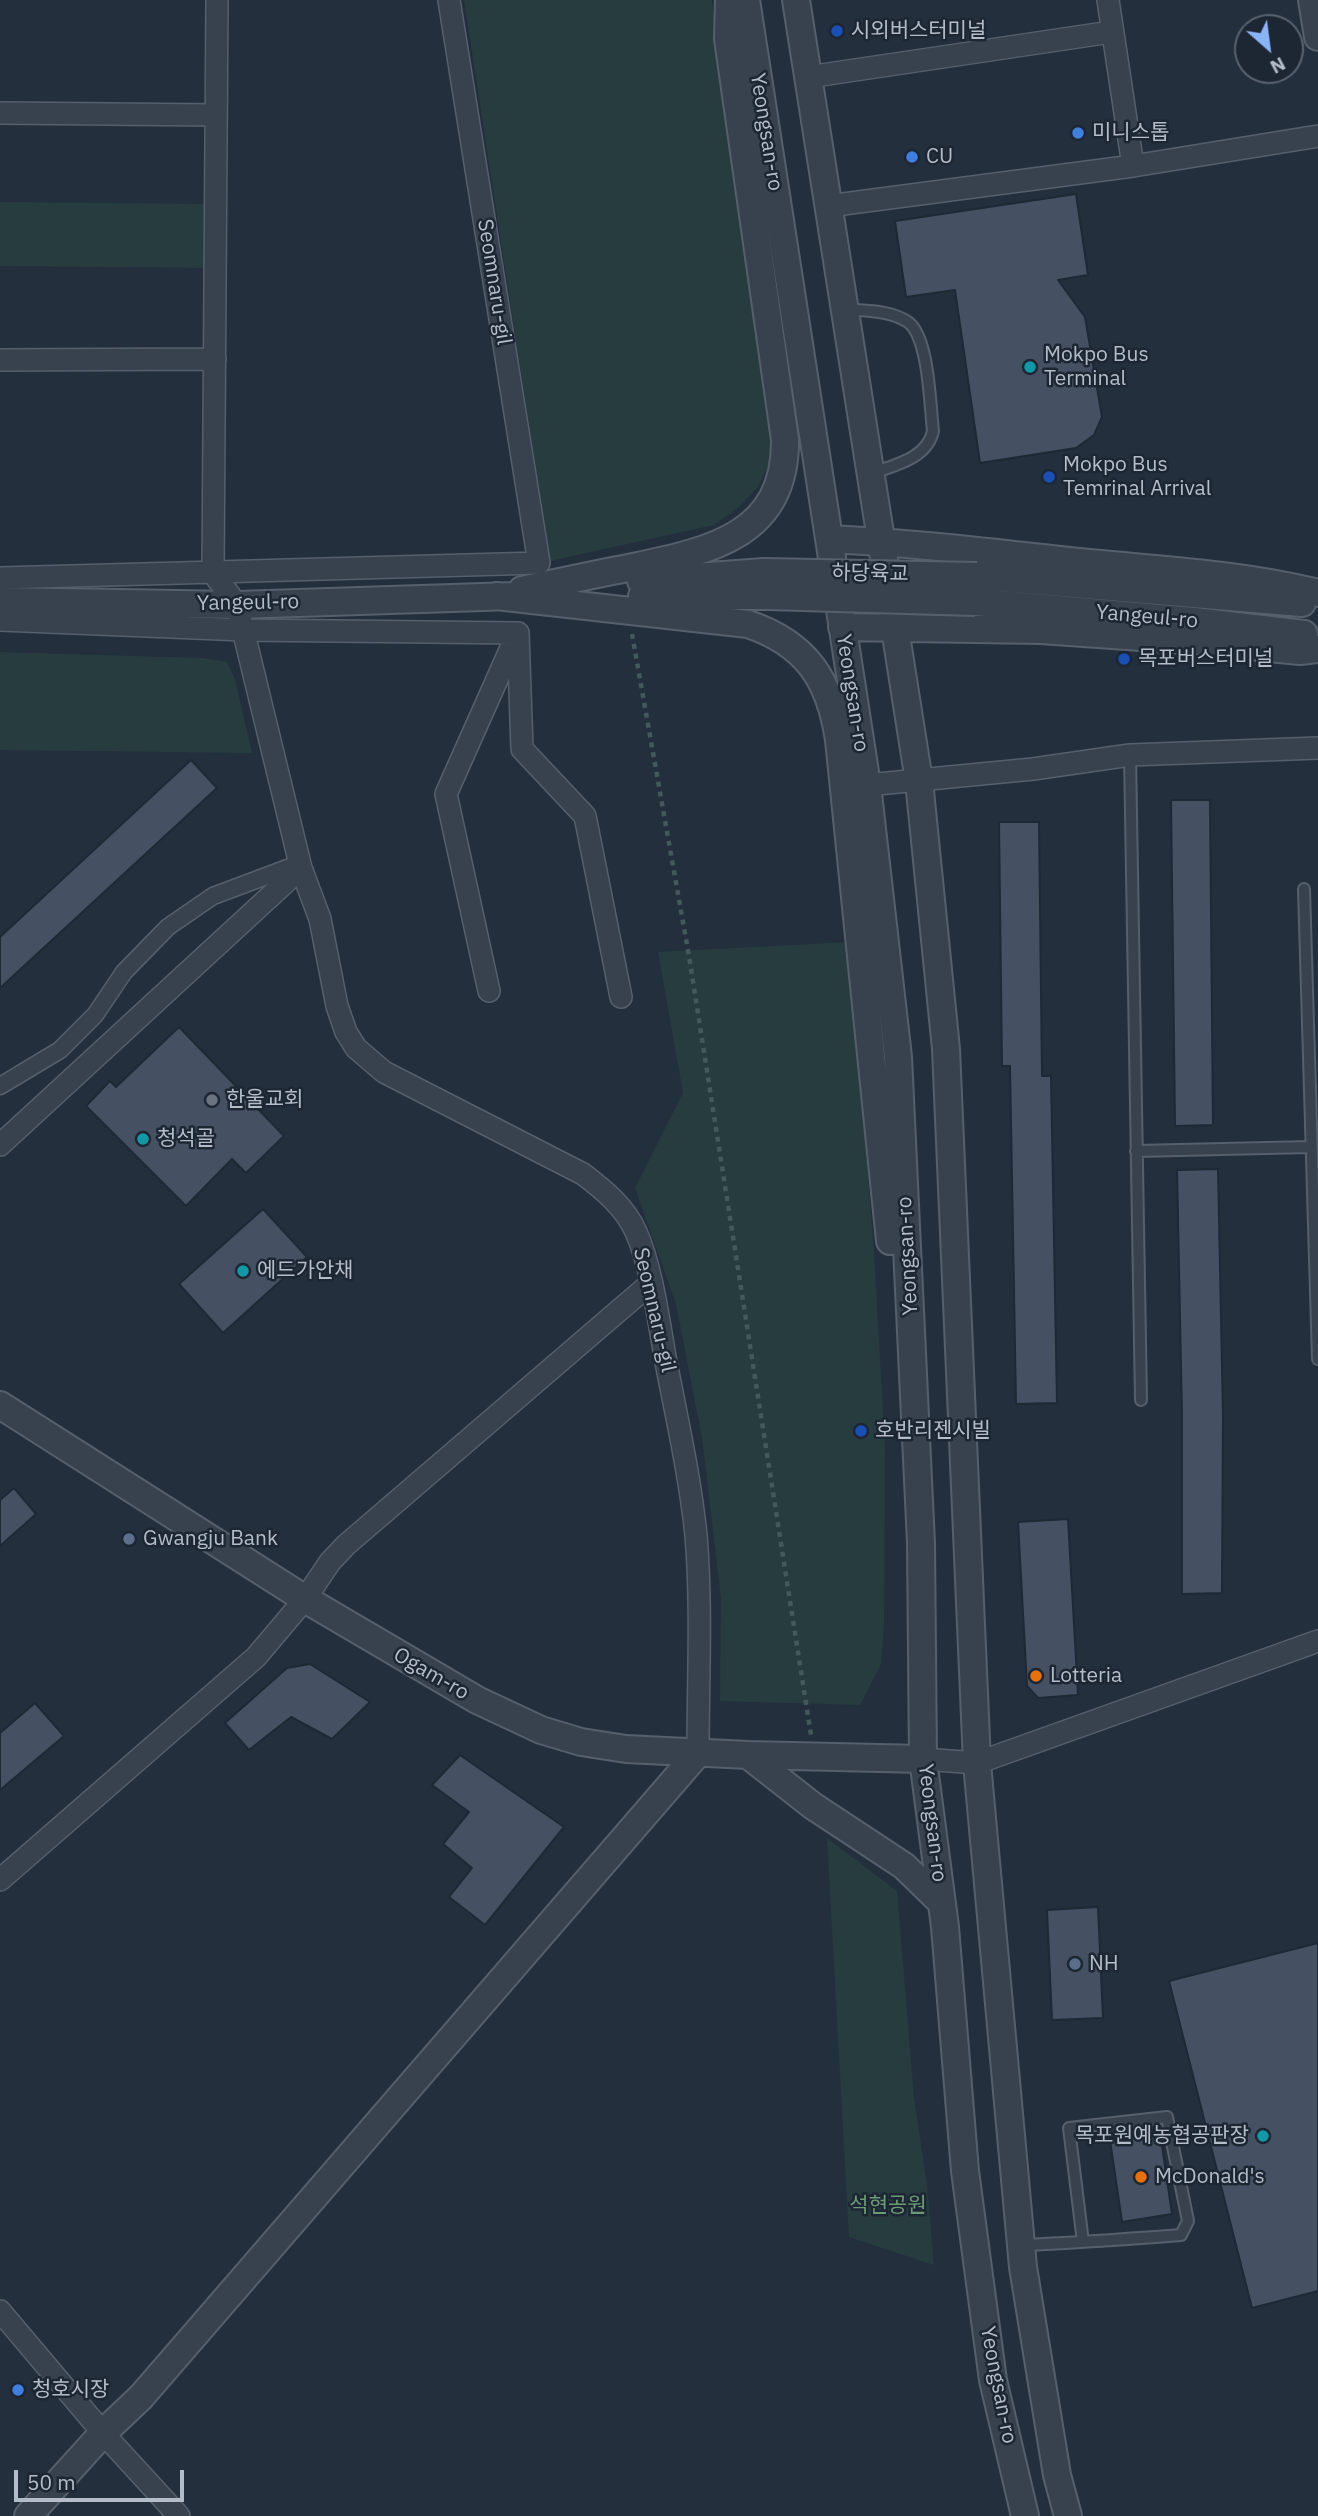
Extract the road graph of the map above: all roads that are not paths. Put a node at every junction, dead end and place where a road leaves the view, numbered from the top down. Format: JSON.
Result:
{"nodes":[{"id":1,"x":217,"y":0,"type":"edge"},
{"id":2,"x":449,"y":0,"type":"edge"},
{"id":3,"x":729,"y":0,"type":"edge"},
{"id":4,"x":746,"y":0,"type":"edge"},
{"id":5,"x":796,"y":0,"type":"edge"},
{"id":6,"x":1108,"y":0,"type":"edge"},
{"id":7,"x":1312,"y":0,"type":"edge"},
{"id":8,"x":1111,"y":32,"type":"junction"},
{"id":9,"x":1318,"y":37,"type":"edge"},
{"id":10,"x":808,"y":76,"type":"junction"},
{"id":11,"x":0,"y":113,"type":"edge"},
{"id":12,"x":216,"y":116,"type":"junction"},
{"id":13,"x":1318,"y":136,"type":"edge"},
{"id":14,"x":1133,"y":166,"type":"junction"},
{"id":15,"x":828,"y":206,"type":"junction"},
{"id":16,"x":844,"y":309,"type":"junction"},
{"id":17,"x":215,"y":359,"type":"junction"},
{"id":18,"x":0,"y":360,"type":"edge"},
{"id":19,"x":870,"y":474,"type":"junction"},
{"id":20,"x":829,"y":539,"type":"junction"},
{"id":21,"x":881,"y":541,"type":"junction"},
{"id":22,"x":213,"y":573,"type":"junction"},
{"id":23,"x":0,"y":578,"type":"edge"},
{"id":24,"x":766,"y":584,"type":"joint"},
{"id":25,"x":976,"y":589,"type":"junction"},
{"id":26,"x":1318,"y":593,"type":"edge"},
{"id":27,"x":496,"y":596,"type":"junction"},
{"id":28,"x":0,"y":601,"type":"edge"},
{"id":29,"x":1318,"y":604,"type":"edge"},
{"id":30,"x":241,"y":618,"type":"junction"},
{"id":31,"x":0,"y":620,"type":"edge"},
{"id":32,"x":842,"y":627,"type":"junction"},
{"id":33,"x":895,"y":628,"type":"junction"},
{"id":34,"x":517,"y":634,"type":"junction"},
{"id":35,"x":1318,"y":635,"type":"edge"},
{"id":36,"x":1318,"y":649,"type":"edge"},
{"id":37,"x":1318,"y":748,"type":"edge"},
{"id":38,"x":1129,"y":755,"type":"junction"},
{"id":39,"x":919,"y":781,"type":"junction"},
{"id":40,"x":867,"y":785,"type":"junction"},
{"id":41,"x":301,"y":866,"type":"junction"},
{"id":42,"x":1304,"y":889,"type":"dead end"},
{"id":43,"x":489,"y":991,"type":"dead end"},
{"id":44,"x":621,"y":997,"type":"dead end"},
{"id":45,"x":0,"y":1086,"type":"edge"},
{"id":46,"x":0,"y":1145,"type":"edge"},
{"id":47,"x":1310,"y":1147,"type":"junction"},
{"id":48,"x":1136,"y":1151,"type":"junction"},
{"id":49,"x":651,"y":1283,"type":"junction"},
{"id":50,"x":1318,"y":1359,"type":"edge"},
{"id":51,"x":1141,"y":1400,"type":"dead end"},
{"id":52,"x":0,"y":1405,"type":"edge"},
{"id":53,"x":922,"y":1543,"type":"junction"},
{"id":54,"x":305,"y":1599,"type":"junction"},
{"id":55,"x":1318,"y":1642,"type":"edge"},
{"id":56,"x":698,"y":1753,"type":"junction"},
{"id":57,"x":748,"y":1755,"type":"junction"},
{"id":58,"x":923,"y":1759,"type":"junction"},
{"id":59,"x":977,"y":1763,"type":"junction"},
{"id":60,"x":0,"y":1880,"type":"edge"},
{"id":61,"x":942,"y":1903,"type":"junction"},
{"id":62,"x":1083,"y":2242,"type":"junction"},
{"id":63,"x":1021,"y":2246,"type":"junction"},
{"id":64,"x":0,"y":2311,"type":"edge"},
{"id":65,"x":103,"y":2433,"type":"junction"},
{"id":66,"x":28,"y":2516,"type":"edge"},
{"id":67,"x":179,"y":2516,"type":"edge"},
{"id":68,"x":1025,"y":2516,"type":"edge"},
{"id":69,"x":1068,"y":2516,"type":"edge"}],
"edges":[{"from":1,"to":12,"type":"street"},
{"from":2,"to":22,"type":"street","name":"Seomnaru-gil"},
{"from":3,"to":27,"type":"street"},
{"from":4,"to":20,"type":"street","name":"Yeongsan-ro"},
{"from":5,"to":10,"type":"street","name":"Yeongsan-ro"},
{"from":6,"to":8,"type":"street"},
{"from":7,"to":9,"type":"street"},
{"from":8,"to":10,"type":"street"},
{"from":8,"to":14,"type":"street"},
{"from":10,"to":15,"type":"street","name":"Yeongsan-ro"},
{"from":11,"to":12,"type":"street"},
{"from":12,"to":17,"type":"street"},
{"from":13,"to":14,"type":"street"},
{"from":14,"to":15,"type":"street"},
{"from":15,"to":16,"type":"street","name":"Yeongsan-ro"},
{"from":16,"to":19,"type":"street","name":"Yeongsan-ro"},
{"from":16,"to":19,"type":"lane"},
{"from":17,"to":18,"type":"street"},
{"from":17,"to":22,"type":"street"},
{"from":19,"to":21,"type":"street","name":"Yeongsan-ro"},
{"from":20,"to":21,"type":"street"},
{"from":20,"to":32,"type":"street","name":"Yeongsan-ro"},
{"from":21,"to":26,"type":"street"},
{"from":21,"to":33,"type":"street","name":"Yeongsan-ro"},
{"from":22,"to":23,"type":"street"},
{"from":22,"to":30,"type":"street"},
{"from":24,"to":25,"type":"street","name":"하당육교","bridge":true},
{"from":24,"to":27,"type":"street","name":"Yangeul-ro"},
{"from":25,"to":29,"type":"street","name":"Yangeul-ro"},
{"from":25,"to":35,"type":"street","name":"Yangeul-ro"},
{"from":27,"to":30,"type":"street","name":"Yangeul-ro"},
{"from":27,"to":53,"type":"street"},
{"from":28,"to":30,"type":"street","name":"Yangeul-ro"},
{"from":30,"to":31,"type":"street"},
{"from":30,"to":34,"type":"street"},
{"from":30,"to":41,"type":"street","name":"Seomnaru-gil"},
{"from":32,"to":33,"type":"street"},
{"from":32,"to":40,"type":"street","name":"Yeongsan-ro"},
{"from":33,"to":36,"type":"street"},
{"from":33,"to":39,"type":"street","name":"Yeongsan-ro"},
{"from":34,"to":43,"type":"street"},
{"from":34,"to":44,"type":"street"},
{"from":37,"to":38,"type":"street"},
{"from":38,"to":39,"type":"street"},
{"from":38,"to":48,"type":"lane"},
{"from":39,"to":40,"type":"street"},
{"from":39,"to":59,"type":"street","name":"Yeongsan-ro"},
{"from":40,"to":53,"type":"street","name":"Yeongsan-ro"},
{"from":41,"to":45,"type":"street"},
{"from":41,"to":46,"type":"street"},
{"from":41,"to":49,"type":"street","name":"Seomnaru-gil"},
{"from":42,"to":47,"type":"lane"},
{"from":47,"to":48,"type":"lane"},
{"from":47,"to":50,"type":"lane"},
{"from":48,"to":51,"type":"lane"},
{"from":49,"to":54,"type":"street"},
{"from":49,"to":56,"type":"street","name":"Seomnaru-gil"},
{"from":52,"to":54,"type":"street","name":"Ogam-ro"},
{"from":53,"to":58,"type":"street","name":"Yeongsan-ro"},
{"from":54,"to":56,"type":"street","name":"Ogam-ro"},
{"from":54,"to":60,"type":"street"},
{"from":55,"to":59,"type":"street"},
{"from":56,"to":57,"type":"street","name":"Ogam-ro"},
{"from":56,"to":65,"type":"street"},
{"from":57,"to":58,"type":"street","name":"Ogam-ro"},
{"from":57,"to":61,"type":"street"},
{"from":58,"to":59,"type":"street"},
{"from":58,"to":61,"type":"street","name":"Yeongsan-ro"},
{"from":59,"to":63,"type":"street","name":"Yeongsan-ro"},
{"from":61,"to":68,"type":"street","name":"Yeongsan-ro"},
{"from":62,"to":62,"type":"lane"},
{"from":62,"to":63,"type":"lane"},
{"from":63,"to":69,"type":"street","name":"Yeongsan-ro"},
{"from":64,"to":65,"type":"street"},
{"from":65,"to":66,"type":"street"},
{"from":65,"to":67,"type":"street"}]}
